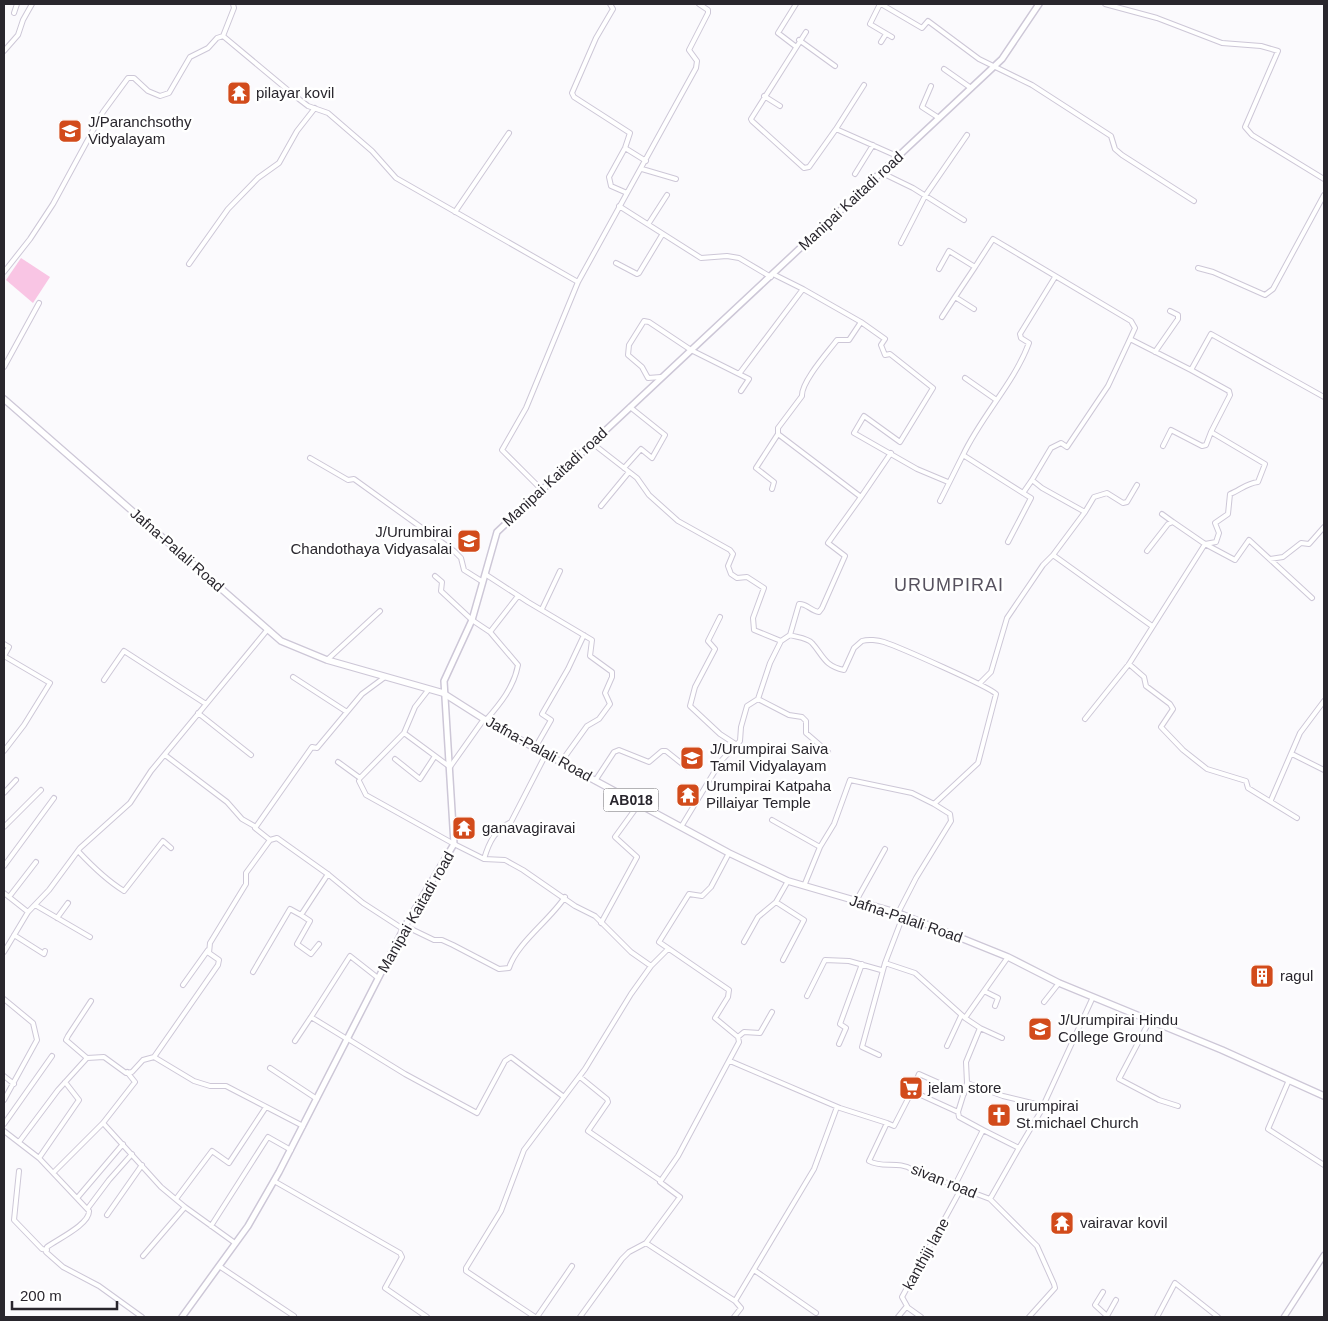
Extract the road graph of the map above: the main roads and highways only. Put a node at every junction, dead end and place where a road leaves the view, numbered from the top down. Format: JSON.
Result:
{"nodes":[{"id":1,"x":1039,"y":4,"type":"edge"},
{"id":2,"x":4,"y":400,"type":"edge"},
{"id":3,"x":443,"y":693,"type":"junction"},
{"id":4,"x":1324,"y":1096,"type":"edge"},
{"id":5,"x":182,"y":1317,"type":"edge"}],
"edges":[{"from":1,"to":3,"type":"main road","name":"Manipai Kaitadi road"},
{"from":2,"to":3,"type":"main road","name":"Jafna-Palali Road","number":"AB018"},
{"from":3,"to":4,"type":"main road","name":"Jafna-Palali Road","number":"AB018"},
{"from":3,"to":5,"type":"main road","name":"Manipai Kaitadi road"}]}
